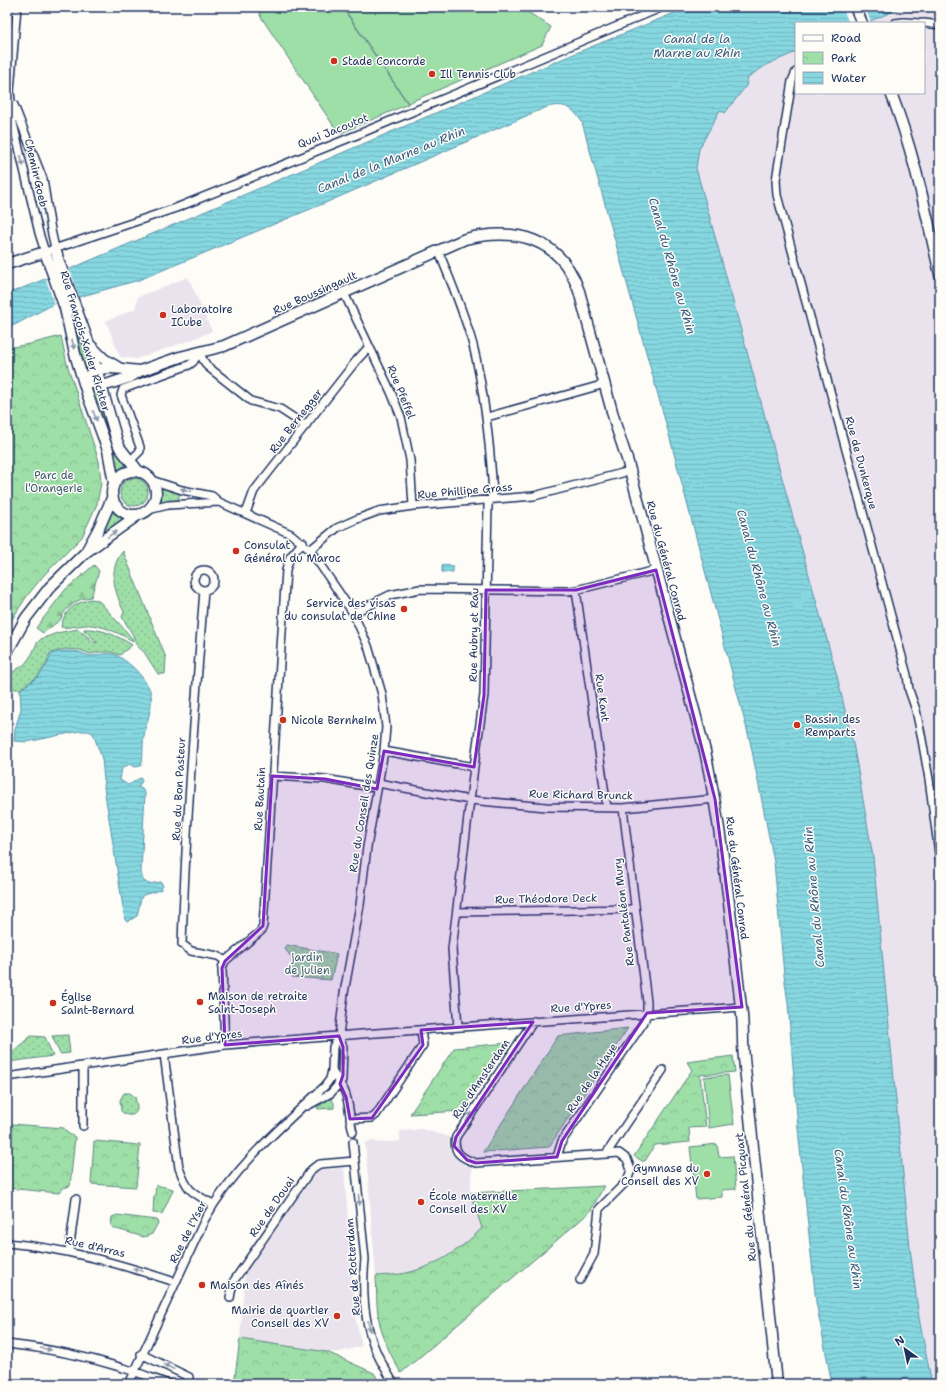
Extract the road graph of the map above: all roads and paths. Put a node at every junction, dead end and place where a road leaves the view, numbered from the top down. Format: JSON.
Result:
{"nodes":[{"id":1,"x":17,"y":7,"type":"edge"},
{"id":2,"x":663,"y":7,"type":"edge"},
{"id":3,"x":855,"y":7,"type":"edge"},
{"id":4,"x":862,"y":22,"type":"edge"},
{"id":5,"x":925,"y":23,"type":"edge"},
{"id":6,"x":940,"y":25,"type":"edge"},
{"id":7,"x":795,"y":74,"type":"edge"},
{"id":8,"x":891,"y":94,"type":"edge"},
{"id":9,"x":11,"y":98,"type":"junction"},
{"id":10,"x":56,"y":248,"type":"junction"},
{"id":11,"x":438,"y":250,"type":"junction"},
{"id":12,"x":45,"y":252,"type":"junction"},
{"id":13,"x":7,"y":264,"type":"edge"},
{"id":14,"x":54,"y":264,"type":"junction"},
{"id":15,"x":940,"y":274,"type":"edge"},
{"id":16,"x":344,"y":293,"type":"junction"},
{"id":17,"x":70,"y":307,"type":"junction"},
{"id":18,"x":89,"y":344,"type":"junction"},
{"id":19,"x":369,"y":347,"type":"junction"},
{"id":20,"x":199,"y":353,"type":"junction"},
{"id":21,"x":120,"y":369,"type":"junction"},
{"id":22,"x":96,"y":370,"type":"junction"},
{"id":23,"x":140,"y":371,"type":"junction"},
{"id":24,"x":83,"y":379,"type":"junction"},
{"id":25,"x":605,"y":384,"type":"junction"},
{"id":26,"x":101,"y":386,"type":"junction"},
{"id":27,"x":487,"y":417,"type":"junction"},
{"id":28,"x":306,"y":426,"type":"junction"},
{"id":29,"x":130,"y":461,"type":"junction"},
{"id":30,"x":630,"y":471,"type":"junction"},
{"id":31,"x":139,"y":472,"type":"junction"},
{"id":32,"x":151,"y":480,"type":"junction"},
{"id":33,"x":114,"y":483,"type":"junction"},
{"id":34,"x":112,"y":498,"type":"junction"},
{"id":35,"x":490,"y":500,"type":"junction"},
{"id":36,"x":219,"y":502,"type":"junction"},
{"id":37,"x":413,"y":506,"type":"junction"},
{"id":38,"x":148,"y":510,"type":"junction"},
{"id":39,"x":246,"y":513,"type":"junction"},
{"id":40,"x":138,"y":515,"type":"junction"},
{"id":41,"x":303,"y":542,"type":"junction"},
{"id":42,"x":310,"y":550,"type":"junction"},
{"id":43,"x":86,"y":552,"type":"junction"},
{"id":44,"x":656,"y":570,"type":"junction"},
{"id":45,"x":204,"y":590,"type":"dead end"},
{"id":46,"x":486,"y":590,"type":"junction"},
{"id":47,"x":576,"y":590,"type":"junction"},
{"id":48,"x":353,"y":613,"type":"junction"},
{"id":49,"x":7,"y":652,"type":"edge"},
{"id":50,"x":384,"y":751,"type":"junction"},
{"id":51,"x":474,"y":767,"type":"junction"},
{"id":52,"x":272,"y":776,"type":"junction"},
{"id":53,"x":378,"y":786,"type":"junction"},
{"id":54,"x":715,"y":799,"type":"junction"},
{"id":55,"x":470,"y":800,"type":"junction"},
{"id":56,"x":607,"y":808,"type":"junction"},
{"id":57,"x":623,"y":808,"type":"junction"},
{"id":58,"x":940,"y":861,"type":"edge"},
{"id":59,"x":634,"y":909,"type":"junction"},
{"id":60,"x":458,"y":912,"type":"junction"},
{"id":61,"x":225,"y":961,"type":"junction"},
{"id":62,"x":742,"y":1007,"type":"junction"},
{"id":63,"x":647,"y":1013,"type":"junction"},
{"id":64,"x":534,"y":1021,"type":"junction"},
{"id":65,"x":458,"y":1027,"type":"junction"},
{"id":66,"x":421,"y":1030,"type":"junction"},
{"id":67,"x":339,"y":1036,"type":"junction"},
{"id":68,"x":225,"y":1045,"type":"junction"},
{"id":69,"x":164,"y":1054,"type":"junction"},
{"id":70,"x":83,"y":1067,"type":"junction"},
{"id":71,"x":332,"y":1070,"type":"junction"},
{"id":72,"x":663,"y":1070,"type":"dead end"},
{"id":73,"x":7,"y":1077,"type":"edge"},
{"id":74,"x":340,"y":1084,"type":"junction"},
{"id":75,"x":299,"y":1111,"type":"junction"},
{"id":76,"x":350,"y":1119,"type":"junction"},
{"id":77,"x":83,"y":1126,"type":"dead end"},
{"id":78,"x":353,"y":1132,"type":"dead end"},
{"id":79,"x":353,"y":1142,"type":"dead end"},
{"id":80,"x":606,"y":1154,"type":"junction"},
{"id":81,"x":557,"y":1157,"type":"junction"},
{"id":82,"x":355,"y":1161,"type":"junction"},
{"id":83,"x":76,"y":1199,"type":"dead end"},
{"id":84,"x":213,"y":1204,"type":"junction"},
{"id":85,"x":7,"y":1243,"type":"edge"},
{"id":86,"x":69,"y":1252,"type":"junction"},
{"id":87,"x":580,"y":1280,"type":"dead end"},
{"id":88,"x":175,"y":1282,"type":"junction"},
{"id":89,"x":230,"y":1298,"type":"dead end"},
{"id":90,"x":7,"y":1344,"type":"edge"},
{"id":91,"x":142,"y":1354,"type":"junction"},
{"id":92,"x":133,"y":1372,"type":"junction"},
{"id":93,"x":129,"y":1384,"type":"edge"},
{"id":94,"x":170,"y":1384,"type":"edge"},
{"id":95,"x":186,"y":1384,"type":"edge"},
{"id":96,"x":394,"y":1384,"type":"edge"},
{"id":97,"x":777,"y":1384,"type":"edge"}],
"edges":[{"from":1,"to":9,"type":"street","name":"Chemin Goeb"},
{"from":2,"to":10,"type":"street","name":"Quai Jacoutot"},
{"from":3,"to":4,"type":"main road"},
{"from":5,"to":6,"type":"street"},
{"from":7,"to":58,"type":"street","name":"Rue de Dunkerque"},
{"from":8,"to":15,"type":"main road"},
{"from":9,"to":10,"type":"street","name":"Chemin Goeb"},
{"from":9,"to":12,"type":"street","name":"Chemin Goeb","one_way":true},
{"from":10,"to":12,"type":"street","name":"Quai Jacoutot"},
{"from":10,"to":14,"type":"main road","name":"Rue François-Xavier Richter"},
{"from":11,"to":16,"type":"main road","name":"Rue Boussingault"},
{"from":11,"to":25,"type":"main road","name":"Rue du Général Conrad"},
{"from":11,"to":27,"type":"street","name":"Rue Aubry et Rau"},
{"from":12,"to":13,"type":"main road","name":"Quai Jacoutot"},
{"from":12,"to":14,"type":"main road","name":"Rue François-Xavier Richter"},
{"from":14,"to":17,"type":"main road","name":"Rue François-Xavier Richter"},
{"from":16,"to":19,"type":"street","name":"Rue Pfeffel"},
{"from":16,"to":20,"type":"main road","name":"Rue Boussingault"},
{"from":17,"to":18,"type":"main road","name":"Rue François-Xavier Richter"},
{"from":17,"to":24,"type":"main road","name":"Rue François-Xavier Richter","one_way":true},
{"from":18,"to":21,"type":"main road","name":"Rue Boussingault"},
{"from":18,"to":22,"type":"main road","name":"Rue François-Xavier Richter"},
{"from":19,"to":28,"type":"street","name":"Rue Bernegger"},
{"from":19,"to":37,"type":"street","name":"Rue Pfeffel"},
{"from":20,"to":23,"type":"main road","name":"Rue Boussingault"},
{"from":20,"to":28,"type":"street"},
{"from":20,"to":29,"type":"street"},
{"from":21,"to":22,"type":"main road","name":"Rue Boussingault"},
{"from":21,"to":23,"type":"main road","name":"Rue Boussingault"},
{"from":22,"to":24,"type":"main road"},
{"from":22,"to":26,"type":"main road","name":"Rue François-Xavier Richter"},
{"from":23,"to":26,"type":"main road","name":"Rue Boussingault"},
{"from":24,"to":26,"type":"main road"},
{"from":24,"to":33,"type":"main road","name":"Rue François-Xavier Richter","one_way":true},
{"from":25,"to":27,"type":"street"},
{"from":25,"to":30,"type":"main road","name":"Rue du Général Conrad"},
{"from":26,"to":29,"type":"main road","name":"Rue François-Xavier Richter"},
{"from":27,"to":35,"type":"street","name":"Rue Aubry et Rau"},
{"from":28,"to":39,"type":"street","name":"Rue Bernegger"},
{"from":29,"to":31,"type":"main road","name":"Rue François-Xavier Richter"},
{"from":30,"to":35,"type":"street","name":"Rue Phillipe Grass"},
{"from":30,"to":44,"type":"main road","name":"Rue du Général Conrad"},
{"from":31,"to":32,"type":"main road"},
{"from":31,"to":33,"type":"main road"},
{"from":36,"to":32,"type":"street","name":"Rue du Conseil des Quinze","one_way":true},
{"from":32,"to":38,"type":"main road"},
{"from":33,"to":34,"type":"main road"},
{"from":34,"to":40,"type":"main road"},
{"from":34,"to":43,"type":"main road"},
{"from":35,"to":37,"type":"street","name":"Rue Phillipe Grass"},
{"from":35,"to":46,"type":"street","name":"Rue Aubry et Rau"},
{"from":36,"to":38,"type":"street","name":"Rue du Conseil des Quinze"},
{"from":36,"to":39,"type":"street","name":"Rue du Conseil des Quinze"},
{"from":37,"to":42,"type":"street","name":"Rue Phillipe Grass"},
{"from":38,"to":40,"type":"main road"},
{"from":39,"to":41,"type":"street","name":"Rue du Conseil des Quinze"},
{"from":43,"to":40,"type":"main road","one_way":true},
{"from":41,"to":42,"type":"street","name":"Rue du Conseil des Quinze"},
{"from":41,"to":52,"type":"street","name":"Rue Bautain"},
{"from":42,"to":48,"type":"street","name":"Rue du Conseil des Quinze"},
{"from":43,"to":49,"type":"main road"},
{"from":44,"to":47,"type":"street"},
{"from":44,"to":54,"type":"main road","name":"Rue du Général Conrad"},
{"from":45,"to":61,"type":"street","name":"Rue du Bon Pasteur"},
{"from":46,"to":47,"type":"street"},
{"from":46,"to":48,"type":"street"},
{"from":46,"to":51,"type":"street","name":"Rue Aubry et Rau"},
{"from":47,"to":56,"type":"street","name":"Rue Kant"},
{"from":48,"to":50,"type":"street","name":"Rue du Conseil des Quinze"},
{"from":51,"to":50,"type":"street","one_way":true},
{"from":50,"to":53,"type":"street","name":"Rue du Conseil des Quinze"},
{"from":51,"to":55,"type":"street","name":"Rue Aubry et Rau"},
{"from":52,"to":53,"type":"street","name":"Rue Richard Brunck"},
{"from":52,"to":61,"type":"street","name":"Rue Bautain"},
{"from":53,"to":55,"type":"street","name":"Rue Richard Brunck"},
{"from":53,"to":67,"type":"street","name":"Rue du Conseil des Quinze"},
{"from":54,"to":57,"type":"street","name":"Rue Richard Brunck"},
{"from":54,"to":62,"type":"main road","name":"Rue du Général Conrad"},
{"from":55,"to":56,"type":"street","name":"Rue Richard Brunck"},
{"from":55,"to":60,"type":"street","name":"Rue Aubry et Rau"},
{"from":56,"to":57,"type":"street","name":"Rue Richard Brunck"},
{"from":57,"to":59,"type":"street","name":"Rue Pantaléon Mury"},
{"from":59,"to":60,"type":"street","name":"Rue Théodore Deck"},
{"from":59,"to":63,"type":"street","name":"Rue Pantaléon Mury"},
{"from":60,"to":65,"type":"street","name":"Rue Aubry et Rau"},
{"from":61,"to":68,"type":"street"},
{"from":62,"to":63,"type":"street","name":"Rue d'Ypres"},
{"from":62,"to":97,"type":"main road","name":"Rue du Général Picquart"},
{"from":63,"to":64,"type":"street","name":"Rue d'Ypres"},
{"from":63,"to":81,"type":"street","name":"Rue de la Haye"},
{"from":64,"to":65,"type":"street","name":"Rue d'Ypres"},
{"from":81,"to":64,"type":"street","name":"Rue d'Amsterdam","one_way":true},
{"from":65,"to":66,"type":"street","name":"Rue d'Ypres"},
{"from":66,"to":67,"type":"street","name":"Rue d'Ypres"},
{"from":66,"to":76,"type":"street","one_way":true},
{"from":67,"to":68,"type":"street","name":"Rue d'Ypres"},
{"from":67,"to":71,"type":"street","name":"Rue de l'Yser"},
{"from":74,"to":67,"type":"street","one_way":true},
{"from":68,"to":69,"type":"street","name":"Rue d'Ypres"},
{"from":69,"to":70,"type":"street","name":"Rue d'Ypres"},
{"from":69,"to":84,"type":"street"},
{"from":70,"to":73,"type":"street","name":"Rue d'Ypres"},
{"from":70,"to":77,"type":"street"},
{"from":71,"to":74,"type":"street"},
{"from":71,"to":75,"type":"street","name":"Rue de l'Yser"},
{"from":72,"to":80,"type":"street"},
{"from":74,"to":75,"type":"street","name":"Rue de l'Yser"},
{"from":74,"to":76,"type":"street"},
{"from":75,"to":84,"type":"street","name":"Rue de l'Yser"},
{"from":76,"to":78,"type":"street"},
{"from":79,"to":82,"type":"street","name":"Rue de Rotterdam"},
{"from":80,"to":81,"type":"street"},
{"from":80,"to":87,"type":"street"},
{"from":82,"to":89,"type":"street","name":"Rue de Douai"},
{"from":82,"to":96,"type":"street","name":"Rue de Rotterdam","one_way":true},
{"from":83,"to":86,"type":"street"},
{"from":84,"to":88,"type":"street","name":"Rue de l'Yser"},
{"from":85,"to":86,"type":"street","name":"Rue d'Arras"},
{"from":88,"to":86,"type":"street","name":"Rue d'Arras","one_way":true},
{"from":88,"to":91,"type":"street","name":"Rue de l'Yser"},
{"from":90,"to":92,"type":"street","one_way":true},
{"from":91,"to":92,"type":"street","name":"Rue de l'Yser"},
{"from":95,"to":91,"type":"street","one_way":true},
{"from":92,"to":93,"type":"street","name":"Rue de l'Yser"},
{"from":92,"to":94,"type":"street"}]}
